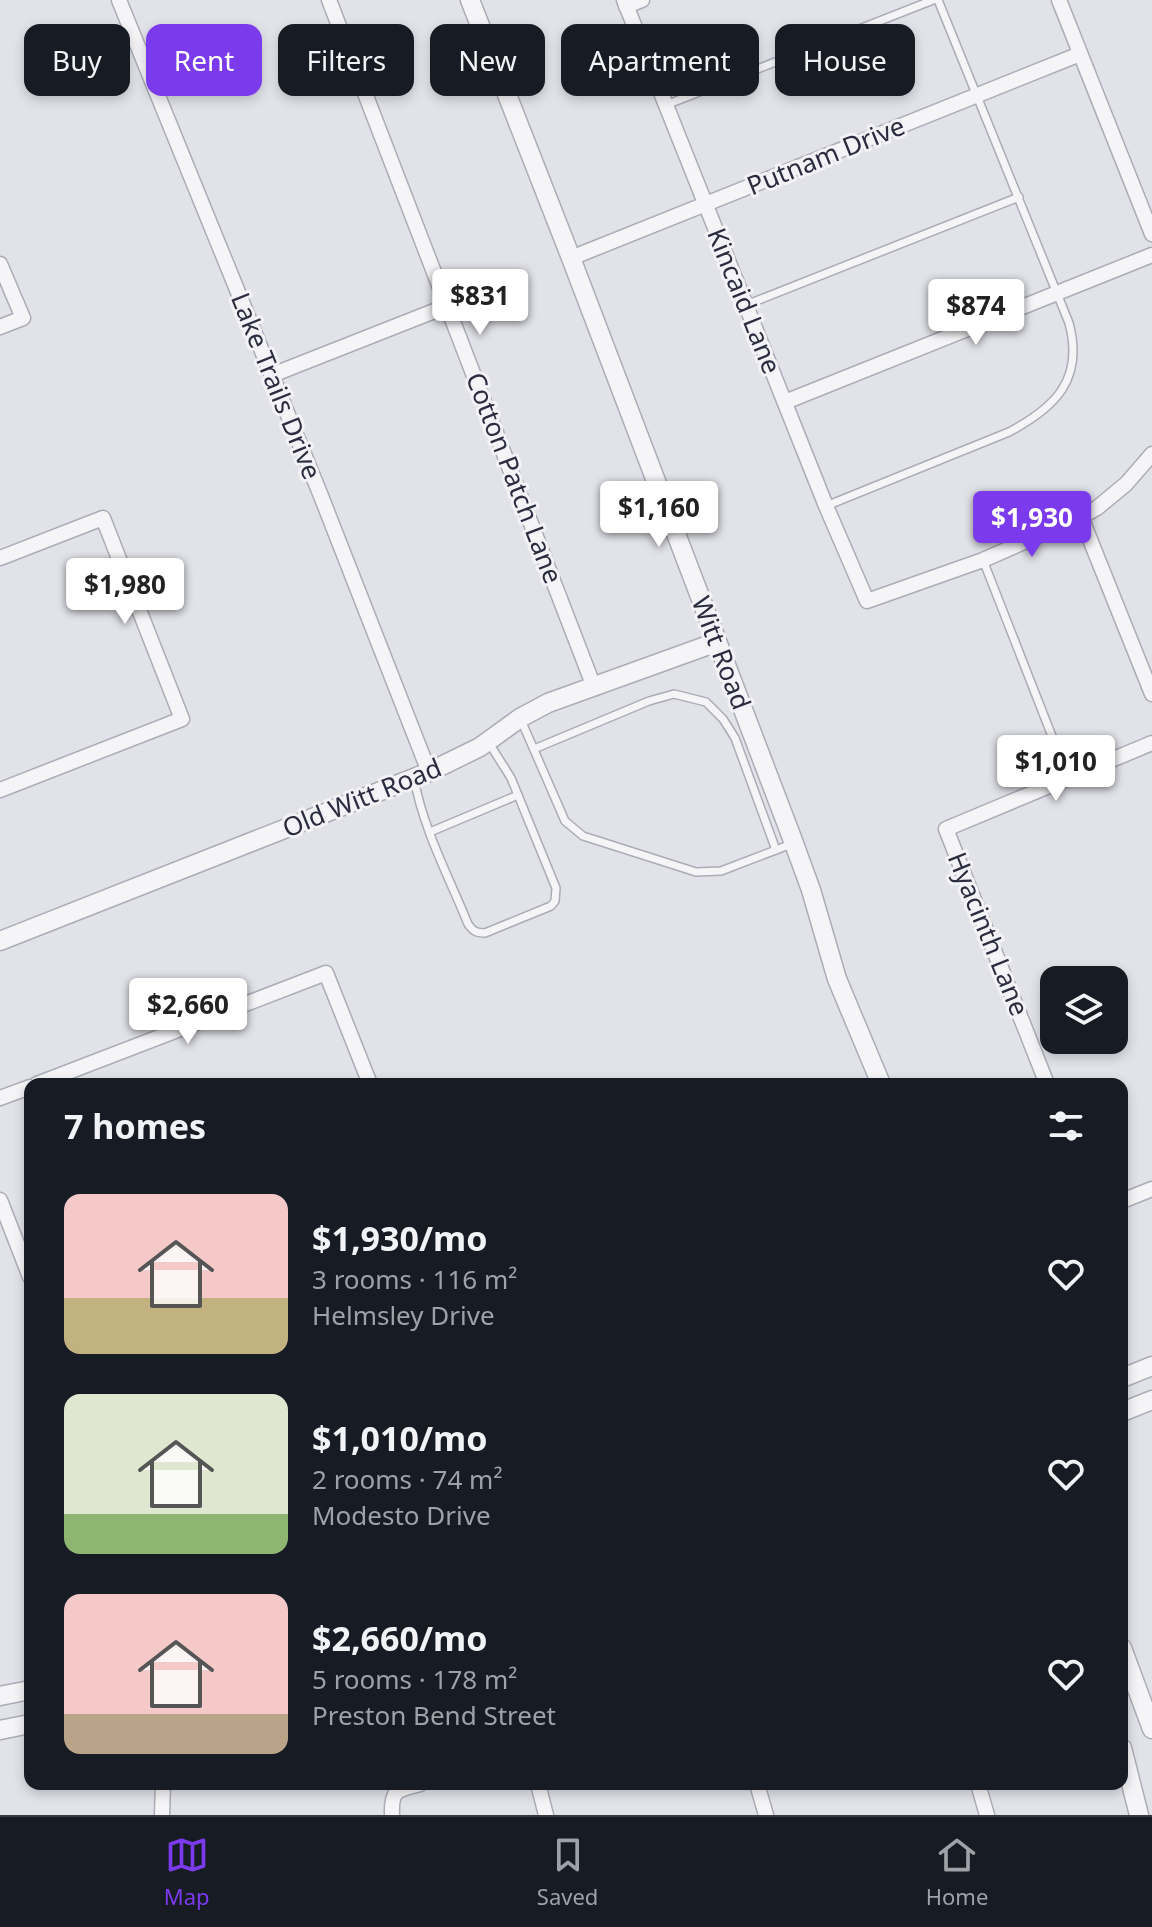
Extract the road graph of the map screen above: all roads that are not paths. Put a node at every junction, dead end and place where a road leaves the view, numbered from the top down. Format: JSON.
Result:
{"nodes":[{"id":1,"x":119,"y":0,"type":"edge"},
{"id":2,"x":329,"y":0,"type":"edge"},
{"id":3,"x":470,"y":0,"type":"edge"},
{"id":4,"x":642,"y":0,"type":"edge"},
{"id":5,"x":936,"y":0,"type":"edge"},
{"id":6,"x":1059,"y":0,"type":"edge"},
{"id":7,"x":625,"y":3,"type":"edge"},
{"id":8,"x":1080,"y":54,"type":"junction"},
{"id":9,"x":977,"y":96,"type":"junction"},
{"id":10,"x":666,"y":105,"type":"junction"},
{"id":11,"x":1019,"y":197,"type":"junction"},
{"id":12,"x":706,"y":204,"type":"junction"},
{"id":13,"x":1152,"y":234,"type":"edge"},
{"id":14,"x":1152,"y":255,"type":"edge"},
{"id":15,"x":571,"y":258,"type":"junction"},
{"id":16,"x":0,"y":264,"type":"edge"},
{"id":17,"x":1058,"y":293,"type":"junction"},
{"id":18,"x":746,"y":305,"type":"junction"},
{"id":19,"x":447,"y":306,"type":"junction"},
{"id":20,"x":0,"y":327,"type":"edge"},
{"id":21,"x":272,"y":375,"type":"junction"},
{"id":22,"x":785,"y":402,"type":"junction"},
{"id":23,"x":1152,"y":454,"type":"edge"},
{"id":24,"x":826,"y":506,"type":"junction"},
{"id":25,"x":1081,"y":517,"type":"junction"},
{"id":26,"x":0,"y":558,"type":"edge"},
{"id":27,"x":983,"y":560,"type":"junction"},
{"id":28,"x":717,"y":642,"type":"junction"},
{"id":29,"x":594,"y":687,"type":"junction"},
{"id":30,"x":1152,"y":694,"type":"edge"},
{"id":31,"x":520,"y":718,"type":"junction"},
{"id":32,"x":488,"y":741,"type":"junction"},
{"id":33,"x":1152,"y":743,"type":"edge"},
{"id":34,"x":534,"y":749,"type":"junction"},
{"id":35,"x":422,"y":775,"type":"junction"},
{"id":36,"x":1068,"y":777,"type":"junction"},
{"id":37,"x":0,"y":790,"type":"edge"},
{"id":38,"x":518,"y":795,"type":"junction"},
{"id":39,"x":430,"y":832,"type":"junction"},
{"id":40,"x":794,"y":843,"type":"junction"},
{"id":41,"x":776,"y":850,"type":"junction"},
{"id":42,"x":0,"y":941,"type":"edge"},
{"id":43,"x":53,"y":1078,"type":"edge"},
{"id":44,"x":368,"y":1078,"type":"edge"},
{"id":45,"x":878,"y":1078,"type":"edge"},
{"id":46,"x":1045,"y":1078,"type":"edge"},
{"id":47,"x":24,"y":1089,"type":"edge"},
{"id":48,"x":0,"y":1098,"type":"edge"},
{"id":49,"x":1152,"y":1189,"type":"edge"},
{"id":50,"x":1128,"y":1199,"type":"edge"},
{"id":51,"x":0,"y":1200,"type":"edge"},
{"id":52,"x":24,"y":1262,"type":"edge"},
{"id":53,"x":1152,"y":1366,"type":"edge"},
{"id":54,"x":1128,"y":1376,"type":"edge"},
{"id":55,"x":1152,"y":1400,"type":"edge"},
{"id":56,"x":1128,"y":1410,"type":"edge"},
{"id":57,"x":1128,"y":1665,"type":"edge"},
{"id":58,"x":24,"y":1691,"type":"edge"},
{"id":59,"x":0,"y":1696,"type":"edge"},
{"id":60,"x":24,"y":1725,"type":"edge"},
{"id":61,"x":1152,"y":1729,"type":"edge"},
{"id":62,"x":0,"y":1730,"type":"edge"},
{"id":63,"x":1128,"y":1772,"type":"edge"},
{"id":64,"x":163,"y":1790,"type":"edge"},
{"id":65,"x":401,"y":1790,"type":"edge"},
{"id":66,"x":540,"y":1790,"type":"edge"},
{"id":67,"x":759,"y":1790,"type":"edge"},
{"id":68,"x":980,"y":1790,"type":"edge"},
{"id":69,"x":162,"y":1815,"type":"edge"},
{"id":70,"x":392,"y":1815,"type":"edge"},
{"id":71,"x":546,"y":1815,"type":"edge"},
{"id":72,"x":766,"y":1815,"type":"edge"},
{"id":73,"x":987,"y":1815,"type":"edge"},
{"id":74,"x":1139,"y":1815,"type":"edge"}],
"edges":[{"from":1,"to":21,"type":"street","name":"Lake Trails Drive"},
{"from":2,"to":19,"type":"street","name":"Cotton Patch Lane"},
{"from":3,"to":15,"type":"street","name":"Witt Road"},
{"from":4,"to":7,"type":"street"},
{"from":5,"to":9,"type":"lane"},
{"from":5,"to":10,"type":"lane"},
{"from":6,"to":8,"type":"street"},
{"from":7,"to":10,"type":"street","name":"Kincaid Lane"},
{"from":8,"to":9,"type":"street","name":"Putnam Drive"},
{"from":8,"to":13,"type":"street"},
{"from":9,"to":11,"type":"lane"},
{"from":9,"to":12,"type":"street","name":"Putnam Drive"},
{"from":10,"to":12,"type":"street","name":"Kincaid Lane"},
{"from":11,"to":17,"type":"lane"},
{"from":11,"to":18,"type":"lane"},
{"from":12,"to":15,"type":"street","name":"Putnam Drive"},
{"from":12,"to":18,"type":"street","name":"Kincaid Lane"},
{"from":14,"to":17,"type":"street"},
{"from":15,"to":28,"type":"street","name":"Witt Road"},
{"from":16,"to":20,"type":"street"},
{"from":17,"to":22,"type":"street"},
{"from":17,"to":24,"type":"lane"},
{"from":18,"to":22,"type":"street","name":"Kincaid Lane"},
{"from":19,"to":21,"type":"street"},
{"from":19,"to":29,"type":"street","name":"Cotton Patch Lane"},
{"from":21,"to":35,"type":"street","name":"Lake Trails Drive"},
{"from":22,"to":24,"type":"street","name":"Kincaid Lane"},
{"from":23,"to":25,"type":"street"},
{"from":24,"to":27,"type":"street","name":"Kincaid Lane"},
{"from":25,"to":27,"type":"street"},
{"from":25,"to":30,"type":"street"},
{"from":26,"to":37,"type":"street"},
{"from":27,"to":36,"type":"lane"},
{"from":28,"to":29,"type":"street","name":"Old Witt Road"},
{"from":28,"to":40,"type":"street","name":"Witt Road"},
{"from":29,"to":31,"type":"street","name":"Old Witt Road"},
{"from":31,"to":32,"type":"street","name":"Old Witt Road"},
{"from":31,"to":34,"type":"lane"},
{"from":32,"to":35,"type":"street","name":"Old Witt Road"},
{"from":32,"to":38,"type":"lane"},
{"from":33,"to":36,"type":"street"},
{"from":34,"to":41,"type":"lane"},
{"from":34,"to":41,"type":"lane"},
{"from":35,"to":39,"type":"lane"},
{"from":35,"to":42,"type":"street","name":"Old Witt Road"},
{"from":36,"to":46,"type":"street","name":"Hyacinth Lane"},
{"from":38,"to":39,"type":"lane"},
{"from":38,"to":39,"type":"lane"},
{"from":40,"to":41,"type":"lane"},
{"from":40,"to":45,"type":"street","name":"Witt Road"},
{"from":43,"to":44,"type":"street"},
{"from":47,"to":48,"type":"street"},
{"from":49,"to":50,"type":"street"},
{"from":51,"to":52,"type":"street"},
{"from":53,"to":54,"type":"street"},
{"from":55,"to":56,"type":"street"},
{"from":57,"to":61,"type":"street"},
{"from":58,"to":59,"type":"street"},
{"from":60,"to":62,"type":"street"},
{"from":63,"to":74,"type":"street"},
{"from":64,"to":69,"type":"street"},
{"from":65,"to":70,"type":"street"},
{"from":66,"to":71,"type":"street"},
{"from":67,"to":72,"type":"street"},
{"from":68,"to":73,"type":"street"}]}
